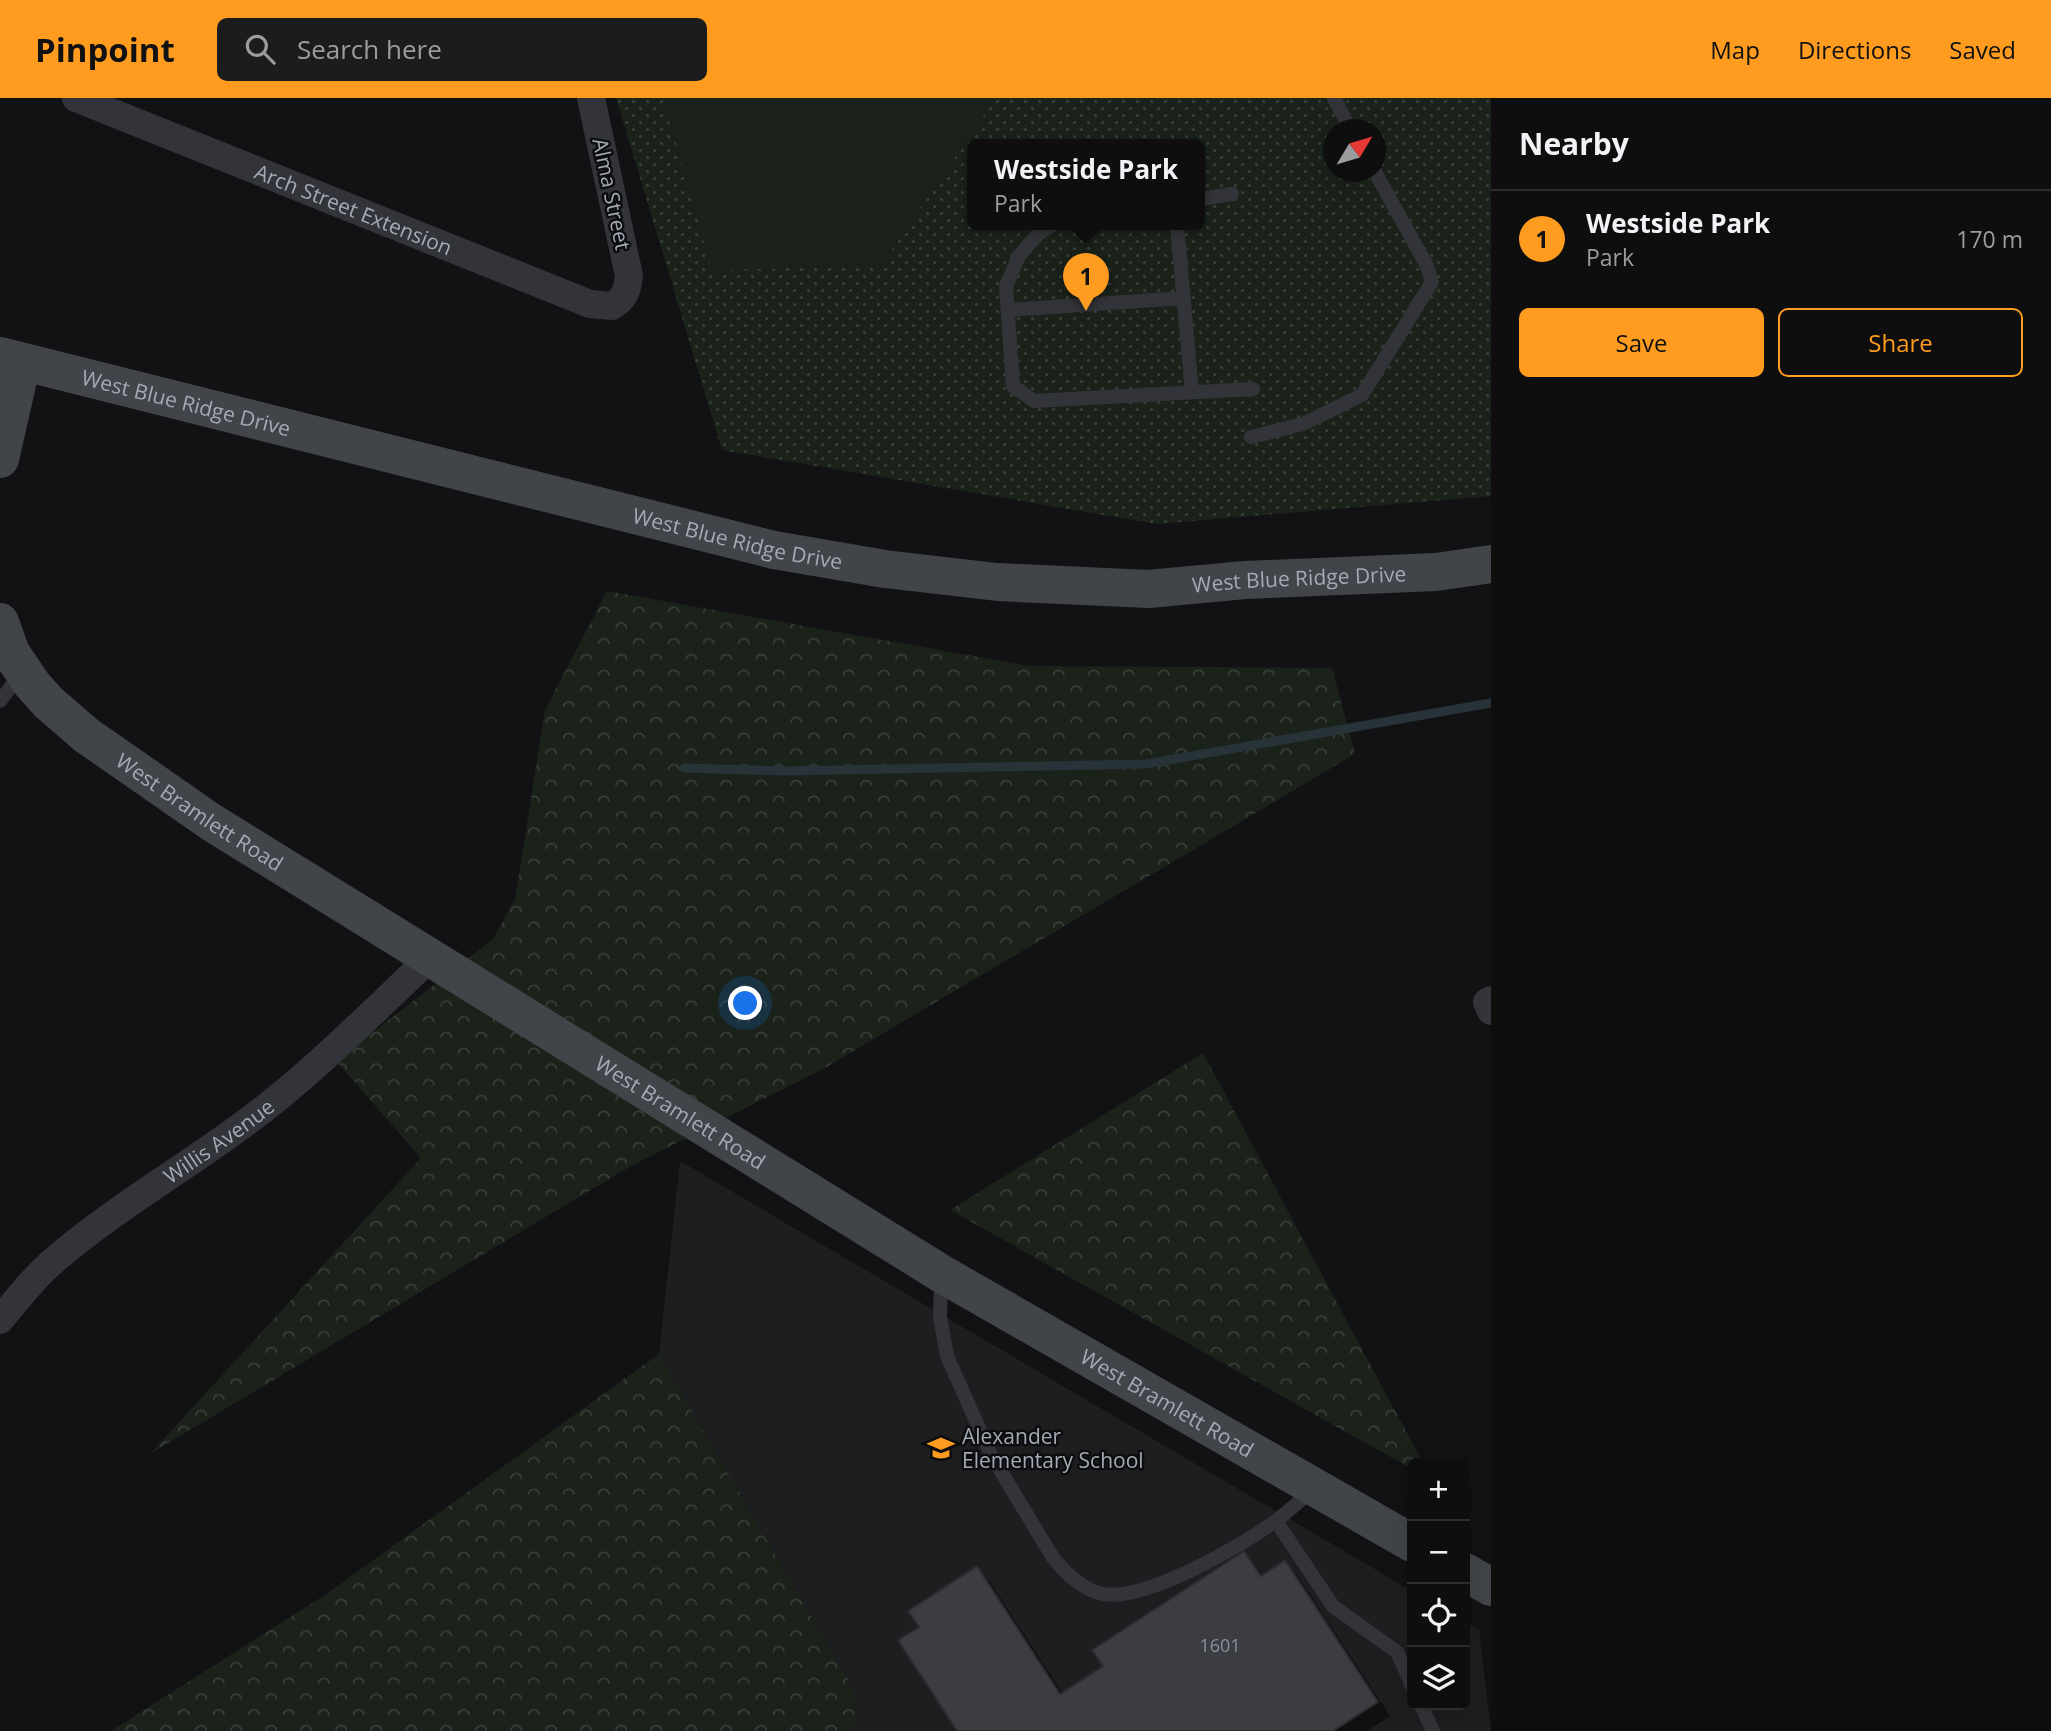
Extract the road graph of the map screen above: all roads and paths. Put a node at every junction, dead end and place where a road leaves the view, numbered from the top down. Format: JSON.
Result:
{"nodes":[{"id":1,"x":76,"y":98,"type":"edge"},
{"id":2,"x":591,"y":98,"type":"edge"},
{"id":3,"x":1334,"y":98,"type":"edge"},
{"id":4,"x":1345,"y":119,"type":"edge"},
{"id":5,"x":1381,"y":182,"type":"edge"},
{"id":6,"x":1232,"y":194,"type":"dead end"},
{"id":7,"x":1205,"y":198,"type":"edge"},
{"id":8,"x":1044,"y":230,"type":"edge"},
{"id":9,"x":1177,"y":230,"type":"edge"},
{"id":10,"x":627,"y":291,"type":"joint"},
{"id":11,"x":1184,"y":298,"type":"junction"},
{"id":12,"x":1008,"y":310,"type":"junction"},
{"id":13,"x":11,"y":359,"type":"edge"},
{"id":14,"x":1253,"y":389,"type":"dead end"},
{"id":15,"x":1192,"y":392,"type":"junction"},
{"id":16,"x":1251,"y":437,"type":"dead end"},
{"id":17,"x":0,"y":459,"type":"edge"},
{"id":18,"x":1491,"y":564,"type":"edge"},
{"id":19,"x":0,"y":622,"type":"edge"},
{"id":20,"x":23,"y":671,"type":"junction"},
{"id":21,"x":0,"y":701,"type":"edge"},
{"id":22,"x":431,"y":957,"type":"junction"},
{"id":23,"x":942,"y":1274,"type":"junction"},
{"id":24,"x":0,"y":1320,"type":"edge"},
{"id":25,"x":1315,"y":1489,"type":"junction"},
{"id":26,"x":1276,"y":1521,"type":"junction"},
{"id":27,"x":1407,"y":1540,"type":"edge"},
{"id":28,"x":1470,"y":1575,"type":"edge"},
{"id":29,"x":1491,"y":1587,"type":"edge"},
{"id":30,"x":1407,"y":1674,"type":"edge"},
{"id":31,"x":1423,"y":1710,"type":"edge"},
{"id":32,"x":1433,"y":1731,"type":"edge"}],
"edges":[{"from":1,"to":10,"type":"street","name":"Arch Street Extension"},
{"from":2,"to":10,"type":"street","name":"Alma Street"},
{"from":3,"to":4,"type":"lane"},
{"from":5,"to":16,"type":"lane"},
{"from":6,"to":7,"type":"lane"},
{"from":8,"to":12,"type":"lane"},
{"from":9,"to":11,"type":"lane"},
{"from":11,"to":12,"type":"lane"},
{"from":11,"to":15,"type":"lane"},
{"from":12,"to":15,"type":"lane"},
{"from":13,"to":17,"type":"street"},
{"from":13,"to":18,"type":"street","name":"West Blue Ridge Drive"},
{"from":14,"to":15,"type":"lane"},
{"from":19,"to":20,"type":"street","name":"West Bramlett Road"},
{"from":20,"to":21,"type":"lane"},
{"from":20,"to":22,"type":"street","name":"West Bramlett Road"},
{"from":22,"to":23,"type":"street","name":"West Bramlett Road"},
{"from":22,"to":24,"type":"street","name":"Willis Avenue"},
{"from":23,"to":25,"type":"street","name":"West Bramlett Road"},
{"from":23,"to":26,"type":"lane"},
{"from":25,"to":26,"type":"lane"},
{"from":25,"to":27,"type":"street","name":"West Bramlett Road"},
{"from":26,"to":30,"type":"lane"},
{"from":28,"to":29,"type":"street"},
{"from":31,"to":32,"type":"lane"}]}
